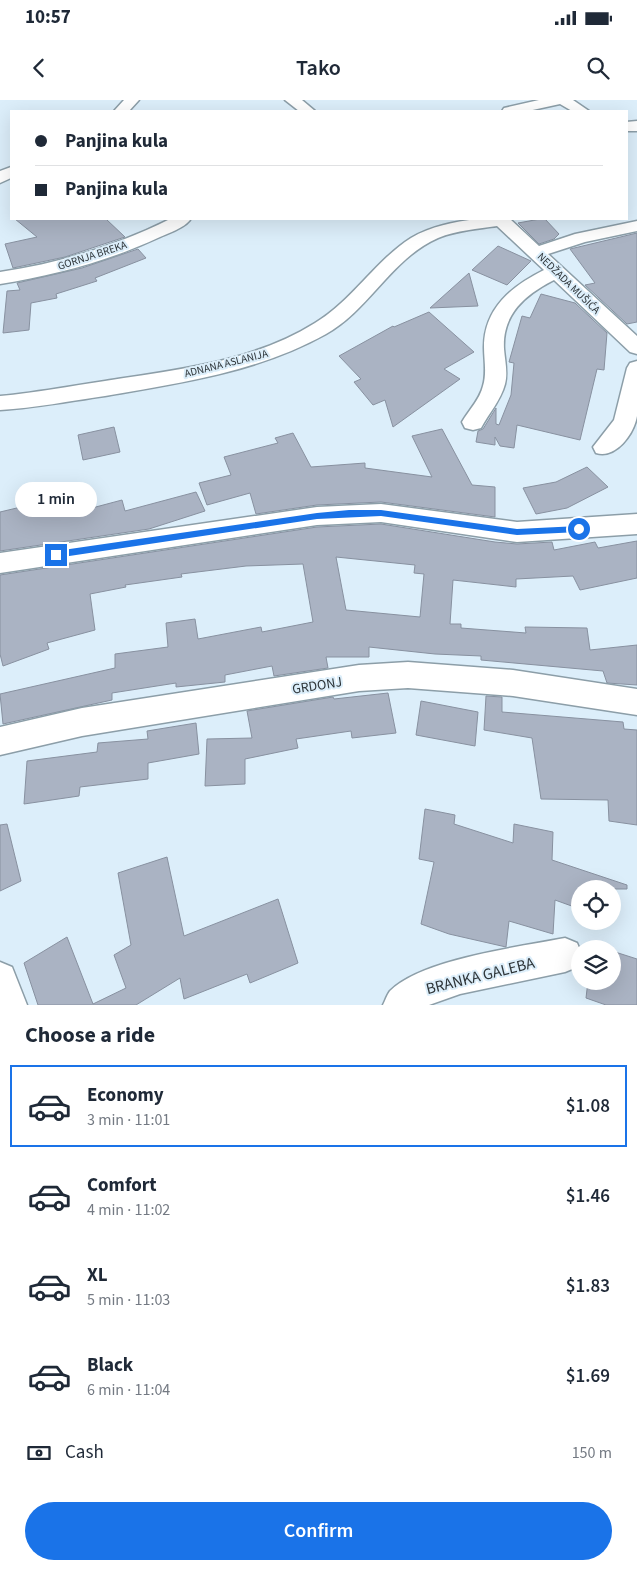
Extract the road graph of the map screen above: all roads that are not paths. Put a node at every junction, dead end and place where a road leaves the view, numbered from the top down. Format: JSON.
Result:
{"nodes":[{"id":1,"x":132,"y":100,"type":"edge"},
{"id":2,"x":292,"y":100,"type":"edge"},
{"id":3,"x":562,"y":100,"type":"edge"},
{"id":4,"x":121,"y":110,"type":"edge"},
{"id":5,"x":307,"y":110,"type":"edge"},
{"id":6,"x":514,"y":110,"type":"edge"},
{"id":7,"x":580,"y":110,"type":"edge"},
{"id":8,"x":181,"y":220,"type":"dead end"},
{"id":9,"x":496,"y":220,"type":"edge"},
{"id":10,"x":502,"y":220,"type":"edge"},
{"id":11,"x":637,"y":226,"type":"edge"},
{"id":12,"x":537,"y":252,"type":"junction"},
{"id":13,"x":558,"y":271,"type":"junction"},
{"id":14,"x":0,"y":278,"type":"edge"},
{"id":15,"x":637,"y":347,"type":"edge"},
{"id":16,"x":637,"y":368,"type":"edge"},
{"id":17,"x":0,"y":403,"type":"edge"},
{"id":18,"x":473,"y":422,"type":"dead end"},
{"id":19,"x":604,"y":447,"type":"dead end"},
{"id":20,"x":637,"y":524,"type":"edge"},
{"id":21,"x":0,"y":563,"type":"edge"},
{"id":22,"x":637,"y":702,"type":"edge"},
{"id":23,"x":0,"y":742,"type":"edge"},
{"id":24,"x":565,"y":955,"type":"dead end"},
{"id":25,"x":0,"y":979,"type":"edge"},
{"id":26,"x":9,"y":1005,"type":"edge"},
{"id":27,"x":401,"y":1005,"type":"edge"}],
"edges":[{"from":1,"to":4,"type":"street"},
{"from":2,"to":5,"type":"street"},
{"from":3,"to":6,"type":"street"},
{"from":3,"to":7,"type":"street"},
{"from":8,"to":14,"type":"street","name":"GORNJA BREKA"},
{"from":9,"to":17,"type":"street","name":"ADNANA ASLANIJA"},
{"from":10,"to":12,"type":"street","name":"NEDŽADA MUŠIĆA"},
{"from":11,"to":12,"type":"street"},
{"from":12,"to":13,"type":"street","name":"NEDŽADA MUŠIĆA"},
{"from":13,"to":15,"type":"street","name":"NEDŽADA MUŠIĆA"},
{"from":13,"to":18,"type":"street"},
{"from":16,"to":19,"type":"street"},
{"from":20,"to":21,"type":"street"},
{"from":22,"to":23,"type":"street","name":"GRDONJ"},
{"from":24,"to":27,"type":"street","name":"BRANKA GALEBA"},
{"from":25,"to":26,"type":"street"}]}
